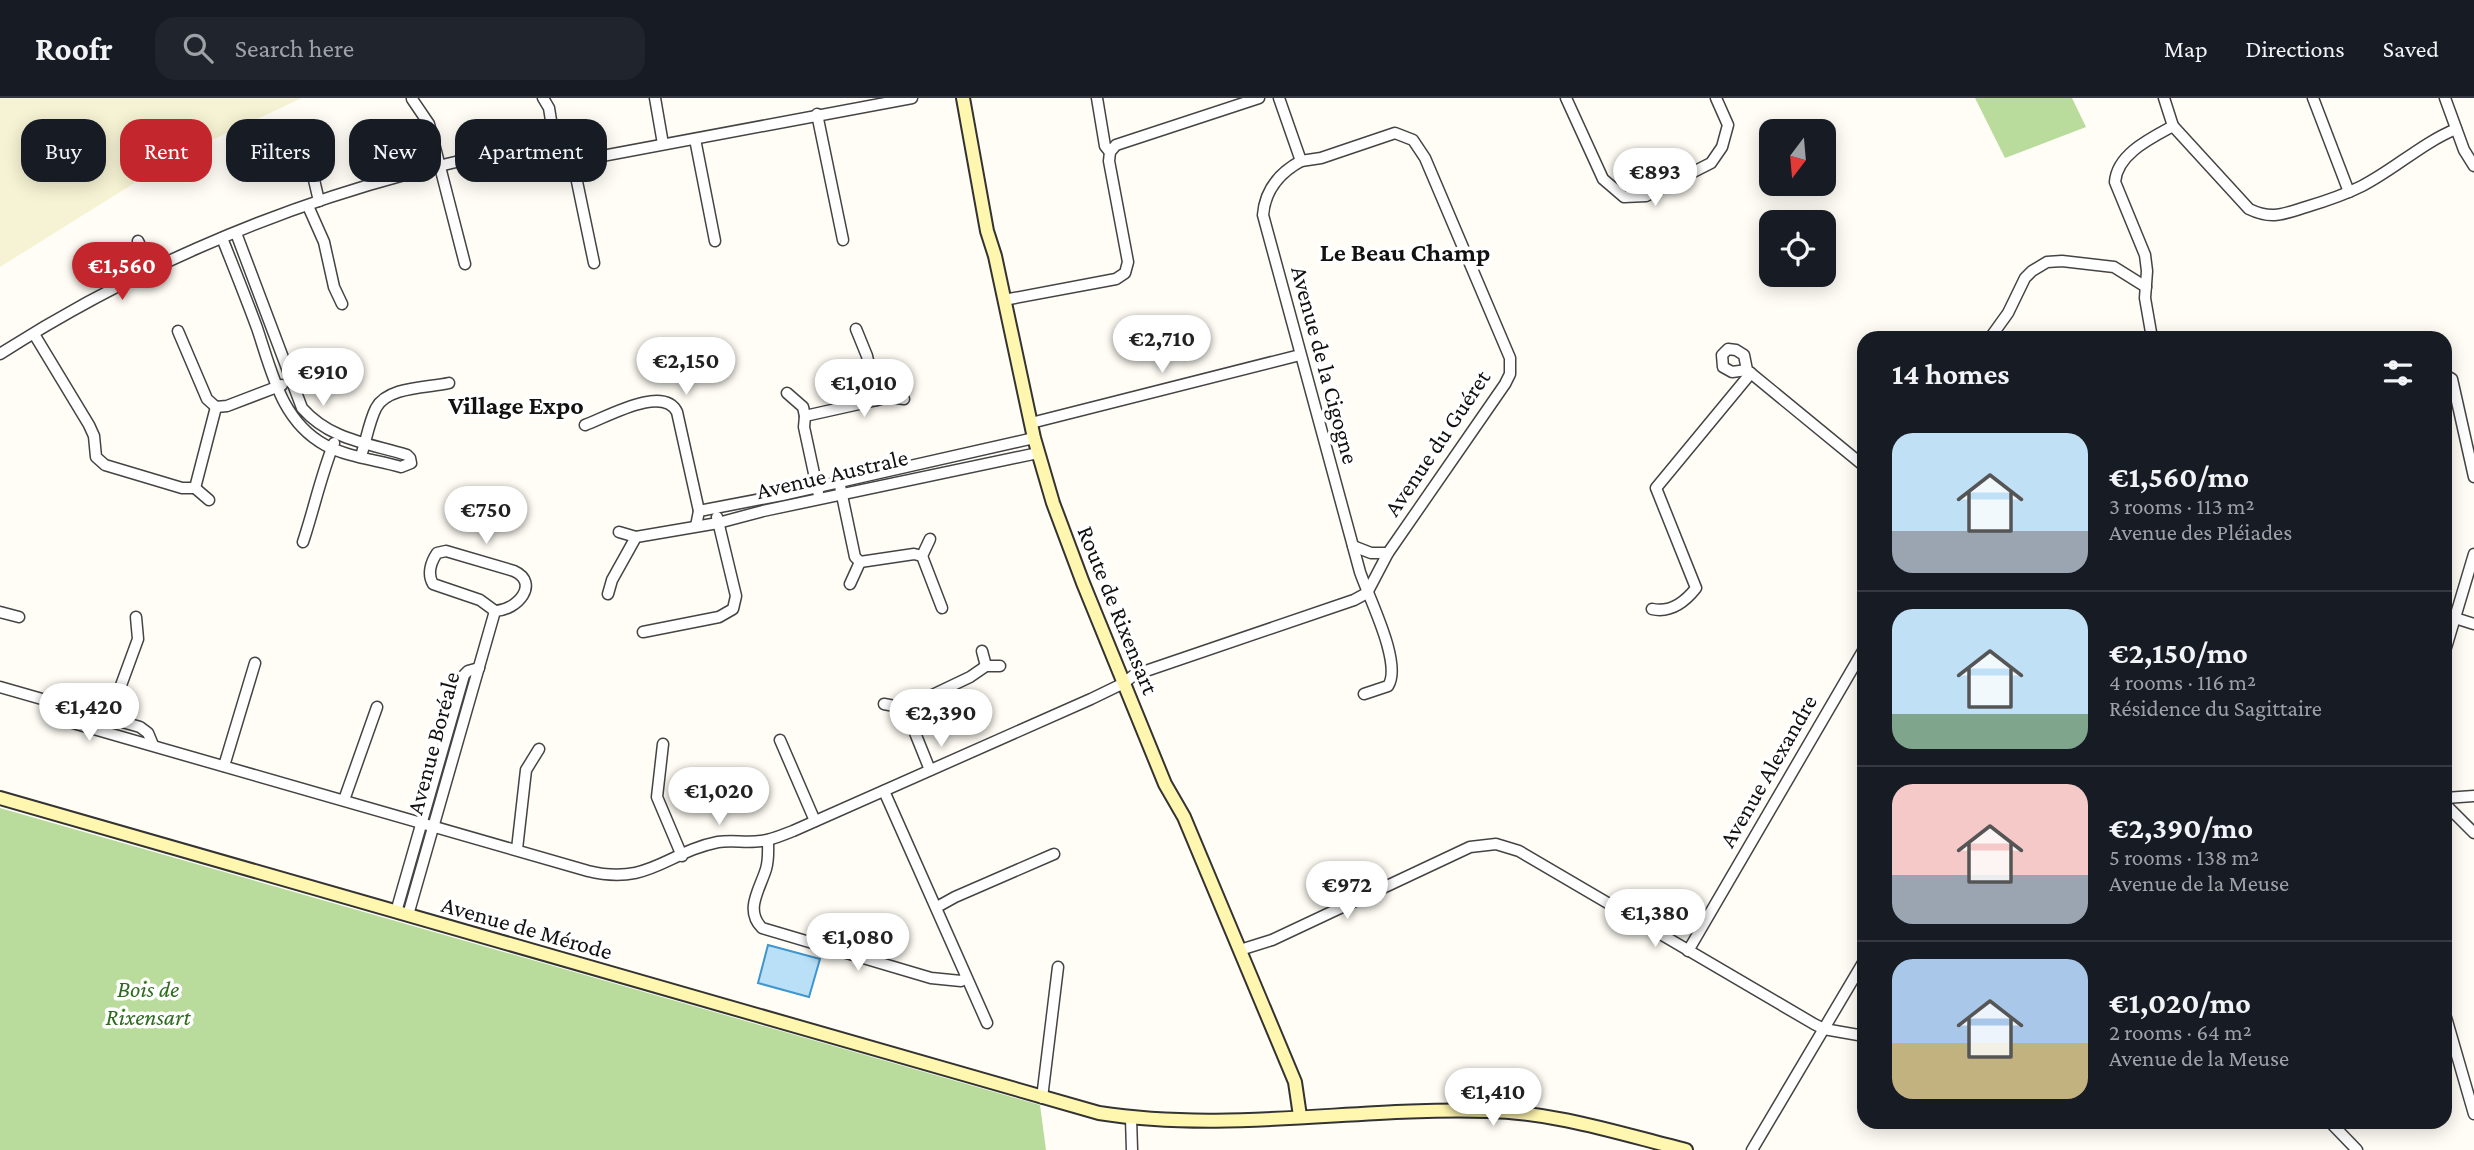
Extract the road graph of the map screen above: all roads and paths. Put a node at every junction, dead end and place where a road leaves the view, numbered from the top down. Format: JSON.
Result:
{"nodes":[{"id":1,"x":543,"y":98,"type":"edge"},
{"id":2,"x":655,"y":98,"type":"edge"},
{"id":3,"x":912,"y":98,"type":"edge"},
{"id":4,"x":963,"y":98,"type":"edge"},
{"id":5,"x":1097,"y":98,"type":"edge"},
{"id":6,"x":1259,"y":98,"type":"edge"},
{"id":7,"x":1279,"y":98,"type":"edge"},
{"id":8,"x":1566,"y":98,"type":"edge"},
{"id":9,"x":1716,"y":98,"type":"edge"},
{"id":10,"x":2164,"y":98,"type":"edge"},
{"id":11,"x":2312,"y":98,"type":"edge"},
{"id":12,"x":2445,"y":98,"type":"edge"},
{"id":13,"x":412,"y":99,"type":"edge"},
{"id":14,"x":883,"y":101,"type":"edge"},
{"id":15,"x":817,"y":114,"type":"junction"},
{"id":16,"x":426,"y":119,"type":"edge"},
{"id":17,"x":551,"y":119,"type":"edge"},
{"id":18,"x":2173,"y":125,"type":"junction"},
{"id":19,"x":2456,"y":129,"type":"junction"},
{"id":20,"x":695,"y":139,"type":"junction"},
{"id":21,"x":663,"y":144,"type":"junction"},
{"id":22,"x":1110,"y":152,"type":"junction"},
{"id":23,"x":607,"y":156,"type":"edge"},
{"id":24,"x":1301,"y":161,"type":"junction"},
{"id":25,"x":2474,"y":166,"type":"edge"},
{"id":26,"x":441,"y":174,"type":"edge"},
{"id":27,"x":314,"y":182,"type":"edge"},
{"id":28,"x":384,"y":182,"type":"edge"},
{"id":29,"x":575,"y":182,"type":"edge"},
{"id":30,"x":2349,"y":192,"type":"junction"},
{"id":31,"x":319,"y":201,"type":"junction"},
{"id":32,"x":309,"y":206,"type":"junction"},
{"id":33,"x":236,"y":233,"type":"junction"},
{"id":34,"x":222,"y":238,"type":"junction"},
{"id":35,"x":843,"y":240,"type":"dead end"},
{"id":36,"x":138,"y":241,"type":"dead end"},
{"id":37,"x":715,"y":241,"type":"dead end"},
{"id":38,"x":593,"y":263,"type":"dead end"},
{"id":39,"x":465,"y":264,"type":"dead end"},
{"id":40,"x":151,"y":269,"type":"junction"},
{"id":41,"x":2146,"y":287,"type":"junction"},
{"id":42,"x":1004,"y":300,"type":"junction"},
{"id":43,"x":342,"y":304,"type":"dead end"},
{"id":44,"x":856,"y":329,"type":"dead end"},
{"id":45,"x":178,"y":331,"type":"dead end"},
{"id":46,"x":1995,"y":331,"type":"edge"},
{"id":47,"x":2151,"y":331,"type":"edge"},
{"id":48,"x":34,"y":334,"type":"junction"},
{"id":49,"x":0,"y":354,"type":"edge"},
{"id":50,"x":1300,"y":355,"type":"junction"},
{"id":51,"x":2452,"y":379,"type":"edge"},
{"id":52,"x":290,"y":382,"type":"junction"},
{"id":53,"x":449,"y":383,"type":"dead end"},
{"id":54,"x":277,"y":387,"type":"junction"},
{"id":55,"x":786,"y":393,"type":"dead end"},
{"id":56,"x":904,"y":399,"type":"dead end"},
{"id":57,"x":877,"y":400,"type":"junction"},
{"id":58,"x":216,"y":407,"type":"junction"},
{"id":59,"x":805,"y":416,"type":"junction"},
{"id":60,"x":1031,"y":423,"type":"junction"},
{"id":61,"x":585,"y":425,"type":"dead end"},
{"id":62,"x":337,"y":435,"type":"junction"},
{"id":63,"x":1034,"y":438,"type":"junction"},
{"id":64,"x":366,"y":443,"type":"junction"},
{"id":65,"x":332,"y":448,"type":"junction"},
{"id":66,"x":1038,"y":453,"type":"junction"},
{"id":67,"x":361,"y":456,"type":"junction"},
{"id":68,"x":1857,"y":460,"type":"edge"},
{"id":69,"x":2474,"y":477,"type":"edge"},
{"id":70,"x":839,"y":481,"type":"junction"},
{"id":71,"x":817,"y":486,"type":"junction"},
{"id":72,"x":195,"y":488,"type":"junction"},
{"id":73,"x":841,"y":495,"type":"junction"},
{"id":74,"x":209,"y":499,"type":"dead end"},
{"id":75,"x":819,"y":500,"type":"junction"},
{"id":76,"x":715,"y":509,"type":"junction"},
{"id":77,"x":699,"y":511,"type":"junction"},
{"id":78,"x":718,"y":523,"type":"junction"},
{"id":79,"x":696,"y":526,"type":"junction"},
{"id":80,"x":619,"y":532,"type":"dead end"},
{"id":81,"x":636,"y":537,"type":"junction"},
{"id":82,"x":930,"y":539,"type":"dead end"},
{"id":83,"x":303,"y":542,"type":"dead end"},
{"id":84,"x":1353,"y":546,"type":"junction"},
{"id":85,"x":1388,"y":553,"type":"junction"},
{"id":86,"x":2474,"y":554,"type":"edge"},
{"id":87,"x":922,"y":556,"type":"junction"},
{"id":88,"x":860,"y":562,"type":"junction"},
{"id":89,"x":850,"y":584,"type":"dead end"},
{"id":90,"x":1367,"y":593,"type":"junction"},
{"id":91,"x":608,"y":594,"type":"dead end"},
{"id":92,"x":942,"y":608,"type":"dead end"},
{"id":93,"x":1652,"y":609,"type":"dead end"},
{"id":94,"x":495,"y":611,"type":"junction"},
{"id":95,"x":0,"y":612,"type":"edge"},
{"id":96,"x":19,"y":617,"type":"dead end"},
{"id":97,"x":136,"y":617,"type":"dead end"},
{"id":98,"x":2455,"y":618,"type":"junction"},
{"id":99,"x":2474,"y":624,"type":"edge"},
{"id":100,"x":2452,"y":628,"type":"edge"},
{"id":101,"x":643,"y":632,"type":"dead end"},
{"id":102,"x":982,"y":651,"type":"dead end"},
{"id":103,"x":1857,"y":661,"type":"edge"},
{"id":104,"x":255,"y":663,"type":"dead end"},
{"id":105,"x":986,"y":666,"type":"junction"},
{"id":106,"x":1000,"y":666,"type":"dead end"},
{"id":107,"x":479,"y":668,"type":"junction"},
{"id":108,"x":1124,"y":683,"type":"junction"},
{"id":109,"x":0,"y":687,"type":"edge"},
{"id":110,"x":1364,"y":694,"type":"dead end"},
{"id":111,"x":55,"y":702,"type":"junction"},
{"id":112,"x":884,"y":704,"type":"dead end"},
{"id":113,"x":377,"y":706,"type":"dead end"},
{"id":114,"x":905,"y":708,"type":"junction"},
{"id":115,"x":109,"y":718,"type":"junction"},
{"id":116,"x":780,"y":740,"type":"dead end"},
{"id":117,"x":663,"y":744,"type":"dead end"},
{"id":118,"x":153,"y":745,"type":"junction"},
{"id":119,"x":539,"y":749,"type":"dead end"},
{"id":120,"x":224,"y":765,"type":"junction"},
{"id":121,"x":930,"y":770,"type":"junction"},
{"id":122,"x":884,"y":791,"type":"junction"},
{"id":123,"x":2474,"y":796,"type":"edge"},
{"id":124,"x":2452,"y":798,"type":"edge"},
{"id":125,"x":0,"y":799,"type":"edge"},
{"id":126,"x":344,"y":800,"type":"junction"},
{"id":127,"x":2452,"y":811,"type":"edge"},
{"id":128,"x":815,"y":821,"type":"junction"},
{"id":129,"x":421,"y":822,"type":"junction"},
{"id":130,"x":434,"y":826,"type":"junction"},
{"id":131,"x":2474,"y":833,"type":"edge"},
{"id":132,"x":768,"y":840,"type":"junction"},
{"id":133,"x":517,"y":849,"type":"junction"},
{"id":134,"x":1054,"y":854,"type":"dead end"},
{"id":135,"x":682,"y":856,"type":"junction"},
{"id":136,"x":937,"y":907,"type":"junction"},
{"id":137,"x":402,"y":914,"type":"junction"},
{"id":138,"x":1240,"y":950,"type":"junction"},
{"id":139,"x":1688,"y":951,"type":"junction"},
{"id":140,"x":1058,"y":967,"type":"dead end"},
{"id":141,"x":1857,"y":973,"type":"edge"},
{"id":142,"x":966,"y":978,"type":"junction"},
{"id":143,"x":987,"y":1023,"type":"dead end"},
{"id":144,"x":1825,"y":1029,"type":"junction"},
{"id":145,"x":1857,"y":1036,"type":"edge"},
{"id":146,"x":2452,"y":1038,"type":"edge"},
{"id":147,"x":1042,"y":1098,"type":"junction"},
{"id":148,"x":2474,"y":1114,"type":"edge"},
{"id":149,"x":1300,"y":1116,"type":"junction"},
{"id":150,"x":1131,"y":1118,"type":"junction"},
{"id":151,"x":2337,"y":1129,"type":"edge"},
{"id":152,"x":1132,"y":1150,"type":"edge"},
{"id":153,"x":1686,"y":1150,"type":"edge"},
{"id":154,"x":1752,"y":1150,"type":"edge"},
{"id":155,"x":2357,"y":1150,"type":"edge"}],
"edges":[{"from":1,"to":17,"type":"street"},
{"from":2,"to":21,"type":"street"},
{"from":3,"to":14,"type":"street"},
{"from":4,"to":42,"type":"street","name":"Route de Rixensart"},
{"from":5,"to":22,"type":"street"},
{"from":6,"to":22,"type":"street"},
{"from":7,"to":24,"type":"street"},
{"from":8,"to":9,"type":"street"},
{"from":10,"to":18,"type":"street"},
{"from":11,"to":30,"type":"street"},
{"from":12,"to":19,"type":"street"},
{"from":13,"to":16,"type":"street"},
{"from":14,"to":15,"type":"street"},
{"from":15,"to":20,"type":"street"},
{"from":15,"to":35,"type":"street"},
{"from":18,"to":30,"type":"street"},
{"from":18,"to":41,"type":"street"},
{"from":19,"to":25,"type":"street"},
{"from":19,"to":30,"type":"street"},
{"from":20,"to":21,"type":"street"},
{"from":20,"to":37,"type":"street"},
{"from":21,"to":23,"type":"street"},
{"from":22,"to":42,"type":"street"},
{"from":24,"to":50,"type":"street","name":"Avenue de la Cigogne"},
{"from":24,"to":85,"type":"street","name":"Avenue du Guéret"},
{"from":26,"to":39,"type":"street"},
{"from":27,"to":31,"type":"street"},
{"from":28,"to":31,"type":"street"},
{"from":29,"to":38,"type":"street"},
{"from":31,"to":32,"type":"street"},
{"from":32,"to":33,"type":"street"},
{"from":32,"to":43,"type":"street"},
{"from":33,"to":34,"type":"street"},
{"from":33,"to":52,"type":"street"},
{"from":34,"to":40,"type":"street"},
{"from":34,"to":54,"type":"street"},
{"from":36,"to":40,"type":"street"},
{"from":40,"to":48,"type":"street"},
{"from":41,"to":46,"type":"street"},
{"from":41,"to":47,"type":"street"},
{"from":42,"to":60,"type":"street","name":"Route de Rixensart"},
{"from":44,"to":57,"type":"street"},
{"from":45,"to":58,"type":"street"},
{"from":48,"to":49,"type":"street"},
{"from":48,"to":72,"type":"street"},
{"from":50,"to":60,"type":"street"},
{"from":50,"to":84,"type":"street","name":"Avenue de la Cigogne"},
{"from":51,"to":69,"type":"street"},
{"from":52,"to":54,"type":"street"},
{"from":52,"to":62,"type":"street"},
{"from":53,"to":64,"type":"street"},
{"from":54,"to":58,"type":"street"},
{"from":54,"to":65,"type":"street"},
{"from":55,"to":59,"type":"street"},
{"from":56,"to":57,"type":"street"},
{"from":57,"to":59,"type":"street"},
{"from":58,"to":72,"type":"street"},
{"from":59,"to":71,"type":"street"},
{"from":60,"to":63,"type":"street","name":"Route de Rixensart"},
{"from":61,"to":77,"type":"street"},
{"from":62,"to":64,"type":"street"},
{"from":62,"to":65,"type":"street"},
{"from":63,"to":66,"type":"street","name":"Route de Rixensart"},
{"from":63,"to":70,"type":"street","name":"Avenue Australe"},
{"from":64,"to":67,"type":"street"},
{"from":64,"to":67,"type":"street"},
{"from":65,"to":67,"type":"street"},
{"from":65,"to":83,"type":"street"},
{"from":66,"to":73,"type":"street","name":"Avenue Australe"},
{"from":66,"to":108,"type":"street","name":"Route de Rixensart"},
{"from":68,"to":93,"type":"street"},
{"from":70,"to":71,"type":"street","name":"Avenue Australe"},
{"from":70,"to":73,"type":"street"},
{"from":71,"to":75,"type":"street"},
{"from":71,"to":76,"type":"street","name":"Avenue Australe"},
{"from":72,"to":74,"type":"street"},
{"from":73,"to":75,"type":"street","name":"Avenue Australe"},
{"from":73,"to":88,"type":"street"},
{"from":75,"to":78,"type":"street","name":"Avenue Australe"},
{"from":76,"to":77,"type":"street","name":"Avenue Australe"},
{"from":76,"to":78,"type":"street"},
{"from":77,"to":79,"type":"street"},
{"from":78,"to":79,"type":"street","name":"Avenue Australe"},
{"from":78,"to":101,"type":"street"},
{"from":79,"to":81,"type":"street","name":"Avenue Australe"},
{"from":80,"to":81,"type":"street","name":"Avenue Australe"},
{"from":81,"to":91,"type":"street"},
{"from":82,"to":87,"type":"street"},
{"from":84,"to":85,"type":"street","name":"Avenue du Guéret"},
{"from":84,"to":90,"type":"street","name":"Avenue de la Cigogne"},
{"from":85,"to":90,"type":"street","name":"Avenue du Guéret"},
{"from":86,"to":98,"type":"street"},
{"from":87,"to":88,"type":"street"},
{"from":87,"to":92,"type":"street"},
{"from":88,"to":89,"type":"street"},
{"from":90,"to":108,"type":"street"},
{"from":90,"to":110,"type":"street","name":"Avenue de la Cigogne"},
{"from":94,"to":94,"type":"street"},
{"from":94,"to":107,"type":"street"},
{"from":95,"to":96,"type":"street"},
{"from":97,"to":115,"type":"street"},
{"from":98,"to":99,"type":"street"},
{"from":98,"to":100,"type":"street"},
{"from":102,"to":105,"type":"street"},
{"from":103,"to":139,"type":"street","name":"Avenue Alexandre"},
{"from":104,"to":120,"type":"street"},
{"from":105,"to":106,"type":"street"},
{"from":105,"to":114,"type":"street"},
{"from":107,"to":129,"type":"street","name":"Avenue Boréale"},
{"from":107,"to":130,"type":"street","name":"Avenue Boréale"},
{"from":108,"to":121,"type":"street"},
{"from":108,"to":138,"type":"street","name":"Route de Rixensart"},
{"from":109,"to":111,"type":"street"},
{"from":111,"to":115,"type":"street"},
{"from":111,"to":118,"type":"street"},
{"from":112,"to":114,"type":"street"},
{"from":113,"to":126,"type":"street"},
{"from":114,"to":121,"type":"street"},
{"from":115,"to":118,"type":"street"},
{"from":116,"to":128,"type":"street"},
{"from":117,"to":135,"type":"street"},
{"from":118,"to":120,"type":"street"},
{"from":119,"to":133,"type":"street"},
{"from":120,"to":126,"type":"street"},
{"from":121,"to":122,"type":"street"},
{"from":122,"to":128,"type":"street"},
{"from":122,"to":136,"type":"street"},
{"from":123,"to":124,"type":"street"},
{"from":125,"to":137,"type":"street","name":"Avenue de Mérode"},
{"from":126,"to":129,"type":"street"},
{"from":127,"to":131,"type":"street"},
{"from":128,"to":132,"type":"street"},
{"from":129,"to":130,"type":"street"},
{"from":129,"to":137,"type":"street","name":"Avenue Boréale"},
{"from":130,"to":133,"type":"street"},
{"from":130,"to":137,"type":"street","name":"Avenue Boréale"},
{"from":132,"to":135,"type":"street"},
{"from":132,"to":142,"type":"street"},
{"from":133,"to":135,"type":"street"},
{"from":134,"to":136,"type":"street"},
{"from":136,"to":142,"type":"street"},
{"from":137,"to":147,"type":"street","name":"Avenue de Mérode"},
{"from":138,"to":139,"type":"street"},
{"from":138,"to":149,"type":"street","name":"Route de Rixensart"},
{"from":139,"to":144,"type":"street"},
{"from":140,"to":147,"type":"street"},
{"from":141,"to":144,"type":"street"},
{"from":142,"to":143,"type":"street"},
{"from":144,"to":145,"type":"street"},
{"from":144,"to":154,"type":"street"},
{"from":146,"to":148,"type":"street"},
{"from":147,"to":150,"type":"street","name":"Avenue de Mérode"},
{"from":149,"to":150,"type":"street","name":"Avenue de Mérode"},
{"from":149,"to":153,"type":"street","name":"Avenue de Mérode"},
{"from":150,"to":152,"type":"street"},
{"from":151,"to":155,"type":"street"}]}
